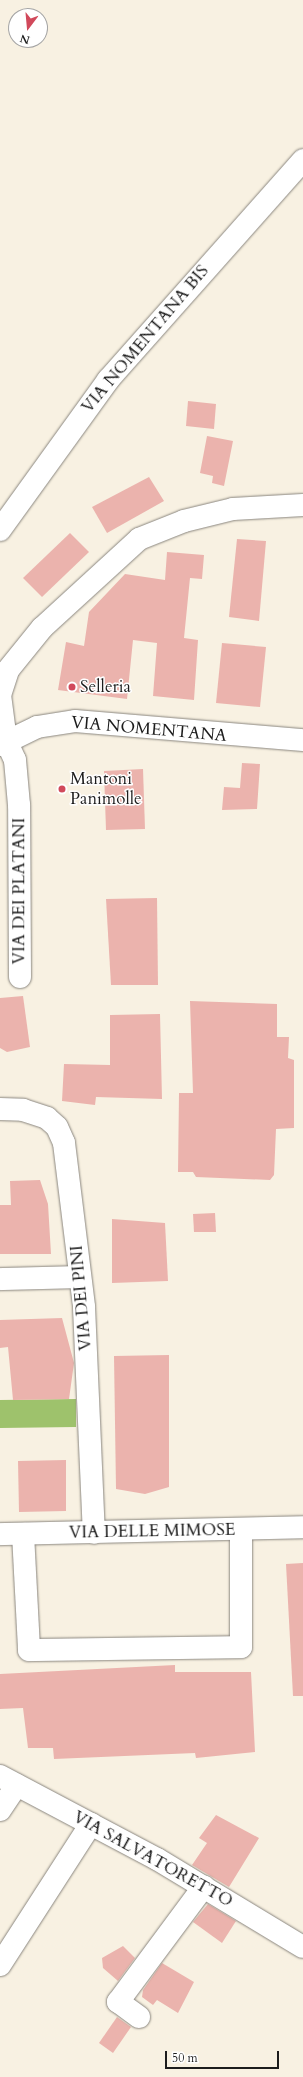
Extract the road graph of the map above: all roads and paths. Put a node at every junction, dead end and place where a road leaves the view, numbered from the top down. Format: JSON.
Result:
{"nodes":[{"id":1,"x":303,"y":160,"type":"edge"},
{"id":2,"x":303,"y":505,"type":"edge"},
{"id":3,"x":0,"y":530,"type":"edge"},
{"id":4,"x":303,"y":740,"type":"edge"},
{"id":5,"x":3,"y":743,"type":"edge"},
{"id":6,"x":9,"y":806,"type":"edge"},
{"id":7,"x":20,"y":977,"type":"dead end"},
{"id":8,"x":0,"y":1109,"type":"edge"},
{"id":9,"x":80,"y":1277,"type":"junction"},
{"id":10,"x":0,"y":1279,"type":"edge"},
{"id":11,"x":303,"y":1527,"type":"edge"},
{"id":12,"x":241,"y":1529,"type":"junction"},
{"id":13,"x":94,"y":1533,"type":"junction"},
{"id":14,"x":0,"y":1534,"type":"edge"},
{"id":15,"x":23,"y":1534,"type":"junction"},
{"id":16,"x":9,"y":1780,"type":"edge"},
{"id":17,"x":0,"y":1810,"type":"edge"},
{"id":18,"x":91,"y":1824,"type":"junction"},
{"id":19,"x":204,"y":1886,"type":"junction"},
{"id":20,"x":303,"y":1948,"type":"edge"},
{"id":21,"x":0,"y":1965,"type":"edge"},
{"id":22,"x":139,"y":2017,"type":"dead end"}],
"edges":[{"from":1,"to":3,"type":"street","name":"VIA NOMENTANA BIS"},
{"from":2,"to":5,"type":"street","name":"VIA DEI PLATANI"},
{"from":4,"to":5,"type":"street","name":"VIA NOMENTANA"},
{"from":5,"to":6,"type":"street","name":"VIA DEI PLATANI"},
{"from":6,"to":7,"type":"street","name":"VIA DEI PLATANI"},
{"from":8,"to":9,"type":"street","name":"VIA DEI PINI"},
{"from":9,"to":10,"type":"street"},
{"from":9,"to":13,"type":"street","name":"VIA DEI PINI"},
{"from":11,"to":12,"type":"street","name":"VIA DELLE MIMOSE"},
{"from":12,"to":13,"type":"street","name":"VIA DELLE MIMOSE"},
{"from":12,"to":15,"type":"street"},
{"from":13,"to":15,"type":"street","name":"VIA DELLE MIMOSE"},
{"from":14,"to":15,"type":"street","name":"VIA DELLE MIMOSE"},
{"from":16,"to":17,"type":"street"},
{"from":16,"to":18,"type":"street","name":"VIA SALVATORETTO"},
{"from":18,"to":19,"type":"street","name":"VIA SALVATORETTO"},
{"from":18,"to":21,"type":"street"},
{"from":19,"to":20,"type":"street","name":"VIA SALVATORETTO"},
{"from":19,"to":22,"type":"street"}]}
